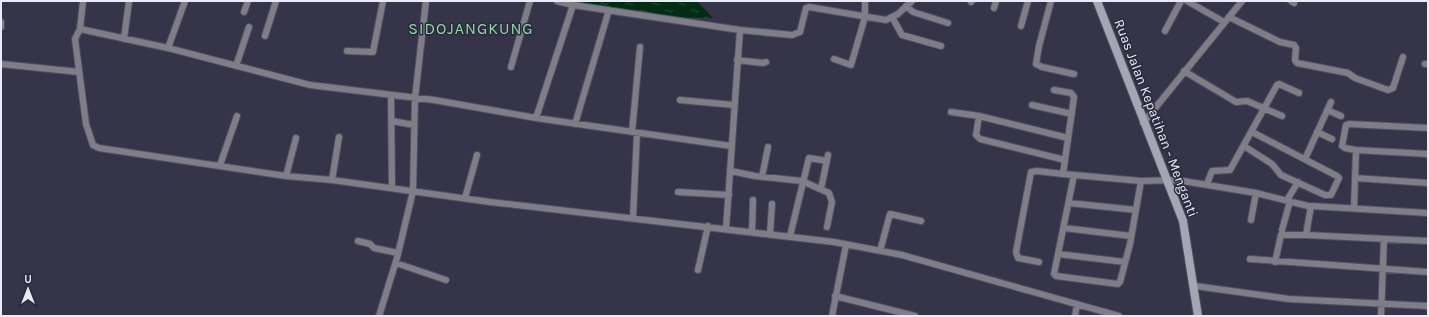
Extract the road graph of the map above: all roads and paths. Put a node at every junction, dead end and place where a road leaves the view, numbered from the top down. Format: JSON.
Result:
{"nodes":[{"id":1,"x":83,"y":1,"type":"edge"},
{"id":2,"x":129,"y":1,"type":"edge"},
{"id":3,"x":186,"y":1,"type":"edge"},
{"id":4,"x":248,"y":1,"type":"edge"},
{"id":5,"x":275,"y":1,"type":"edge"},
{"id":6,"x":383,"y":1,"type":"edge"},
{"id":7,"x":426,"y":1,"type":"edge"},
{"id":8,"x":530,"y":1,"type":"edge"},
{"id":9,"x":557,"y":1,"type":"edge"},
{"id":10,"x":865,"y":1,"type":"edge"},
{"id":11,"x":912,"y":1,"type":"edge"},
{"id":12,"x":996,"y":1,"type":"edge"},
{"id":13,"x":1028,"y":1,"type":"edge"},
{"id":14,"x":1051,"y":1,"type":"edge"},
{"id":15,"x":1097,"y":1,"type":"edge"},
{"id":16,"x":1181,"y":1,"type":"edge"},
{"id":17,"x":1187,"y":1,"type":"edge"},
{"id":18,"x":1242,"y":1,"type":"edge"},
{"id":19,"x":573,"y":5,"type":"junction"},
{"id":20,"x":906,"y":6,"type":"junction"},
{"id":21,"x":994,"y":8,"type":"dead end"},
{"id":22,"x":609,"y":10,"type":"junction"},
{"id":23,"x":244,"y":12,"type":"dead end"},
{"id":24,"x":865,"y":17,"type":"junction"},
{"id":25,"x":892,"y":17,"type":"junction"},
{"id":26,"x":1226,"y":20,"type":"junction"},
{"id":27,"x":1,"y":22,"type":"edge"},
{"id":28,"x":948,"y":23,"type":"dead end"},
{"id":29,"x":1021,"y":26,"type":"dead end"},
{"id":30,"x":1,"y":27,"type":"edge"},
{"id":31,"x":249,"y":27,"type":"dead end"},
{"id":32,"x":80,"y":29,"type":"junction"},
{"id":33,"x":740,"y":30,"type":"junction"},
{"id":34,"x":1164,"y":31,"type":"dead end"},
{"id":35,"x":265,"y":36,"type":"dead end"},
{"id":36,"x":124,"y":39,"type":"junction"},
{"id":37,"x":941,"y":46,"type":"dead end"},
{"id":38,"x":640,"y":47,"type":"dead end"},
{"id":39,"x":168,"y":48,"type":"junction"},
{"id":40,"x":347,"y":50,"type":"dead end"},
{"id":41,"x":1403,"y":57,"type":"dead end"},
{"id":42,"x":834,"y":59,"type":"dead end"},
{"id":43,"x":736,"y":60,"type":"junction"},
{"id":44,"x":766,"y":62,"type":"dead end"},
{"id":45,"x":1,"y":64,"type":"edge"},
{"id":46,"x":236,"y":66,"type":"junction"},
{"id":47,"x":511,"y":67,"type":"dead end"},
{"id":48,"x":1184,"y":71,"type":"junction"},
{"id":49,"x":78,"y":72,"type":"junction"},
{"id":50,"x":1074,"y":74,"type":"dead end"},
{"id":51,"x":1054,"y":90,"type":"dead end"},
{"id":52,"x":1299,"y":93,"type":"dead end"},
{"id":53,"x":391,"y":95,"type":"junction"},
{"id":54,"x":415,"y":98,"type":"junction"},
{"id":55,"x":680,"y":100,"type":"dead end"},
{"id":56,"x":1331,"y":102,"type":"dead end"},
{"id":57,"x":734,"y":105,"type":"junction"},
{"id":58,"x":1032,"y":105,"type":"dead end"},
{"id":59,"x":1263,"y":108,"type":"junction"},
{"id":60,"x":1327,"y":110,"type":"junction"},
{"id":61,"x":951,"y":112,"type":"dead end"},
{"id":62,"x":1072,"y":114,"type":"junction"},
{"id":63,"x":237,"y":116,"type":"dead end"},
{"id":64,"x":979,"y":116,"type":"junction"},
{"id":65,"x":1282,"y":116,"type":"dead end"},
{"id":66,"x":1341,"y":116,"type":"dead end"},
{"id":67,"x":536,"y":118,"type":"junction"},
{"id":68,"x":392,"y":122,"type":"junction"},
{"id":69,"x":1143,"y":123,"type":"junction"},
{"id":70,"x":575,"y":124,"type":"junction"},
{"id":71,"x":414,"y":125,"type":"junction"},
{"id":72,"x":1428,"y":128,"type":"edge"},
{"id":73,"x":1252,"y":132,"type":"junction"},
{"id":74,"x":1317,"y":132,"type":"junction"},
{"id":75,"x":635,"y":133,"type":"junction"},
{"id":76,"x":296,"y":138,"type":"dead end"},
{"id":77,"x":339,"y":138,"type":"dead end"},
{"id":78,"x":1068,"y":138,"type":"junction"},
{"id":79,"x":1332,"y":139,"type":"dead end"},
{"id":80,"x":731,"y":146,"type":"junction"},
{"id":81,"x":1244,"y":146,"type":"junction"},
{"id":82,"x":768,"y":147,"type":"dead end"},
{"id":83,"x":1356,"y":150,"type":"junction"},
{"id":84,"x":1428,"y":154,"type":"edge"},
{"id":85,"x":477,"y":155,"type":"dead end"},
{"id":86,"x":1305,"y":159,"type":"junction"},
{"id":87,"x":1064,"y":160,"type":"junction"},
{"id":88,"x":220,"y":166,"type":"junction"},
{"id":89,"x":731,"y":170,"type":"junction"},
{"id":90,"x":1063,"y":174,"type":"junction"},
{"id":91,"x":1074,"y":175,"type":"junction"},
{"id":92,"x":286,"y":176,"type":"junction"},
{"id":93,"x":762,"y":177,"type":"junction"},
{"id":94,"x":1355,"y":178,"type":"junction"},
{"id":95,"x":1166,"y":179,"type":"junction"},
{"id":96,"x":332,"y":180,"type":"junction"},
{"id":97,"x":1141,"y":181,"type":"junction"},
{"id":98,"x":804,"y":182,"type":"junction"},
{"id":99,"x":1298,"y":182,"type":"junction"},
{"id":100,"x":1207,"y":184,"type":"junction"},
{"id":101,"x":1428,"y":184,"type":"edge"},
{"id":102,"x":392,"y":188,"type":"junction"},
{"id":103,"x":821,"y":189,"type":"junction"},
{"id":104,"x":413,"y":191,"type":"junction"},
{"id":105,"x":678,"y":192,"type":"dead end"},
{"id":106,"x":1256,"y":194,"type":"junction"},
{"id":107,"x":729,"y":195,"type":"junction"},
{"id":108,"x":466,"y":198,"type":"junction"},
{"id":109,"x":753,"y":200,"type":"dead end"},
{"id":110,"x":1288,"y":200,"type":"junction"},
{"id":111,"x":1069,"y":203,"type":"junction"},
{"id":112,"x":772,"y":204,"type":"dead end"},
{"id":113,"x":1308,"y":206,"type":"dead end"},
{"id":114,"x":1354,"y":208,"type":"junction"},
{"id":115,"x":1136,"y":210,"type":"junction"},
{"id":116,"x":1428,"y":213,"type":"edge"},
{"id":117,"x":633,"y":218,"type":"junction"},
{"id":118,"x":1251,"y":220,"type":"dead end"},
{"id":119,"x":921,"y":221,"type":"dead end"},
{"id":120,"x":708,"y":226,"type":"junction"},
{"id":121,"x":827,"y":227,"type":"dead end"},
{"id":122,"x":1064,"y":228,"type":"junction"},
{"id":123,"x":726,"y":229,"type":"junction"},
{"id":124,"x":1282,"y":230,"type":"dead end"},
{"id":125,"x":752,"y":232,"type":"junction"},
{"id":126,"x":770,"y":234,"type":"junction"},
{"id":127,"x":1306,"y":234,"type":"junction"},
{"id":128,"x":790,"y":236,"type":"junction"},
{"id":129,"x":1131,"y":236,"type":"junction"},
{"id":130,"x":1384,"y":238,"type":"junction"},
{"id":131,"x":358,"y":241,"type":"dead end"},
{"id":132,"x":1428,"y":241,"type":"edge"},
{"id":133,"x":846,"y":245,"type":"junction"},
{"id":134,"x":880,"y":251,"type":"junction"},
{"id":135,"x":398,"y":253,"type":"junction"},
{"id":136,"x":1058,"y":254,"type":"junction"},
{"id":137,"x":1250,"y":259,"type":"dead end"},
{"id":138,"x":396,"y":262,"type":"junction"},
{"id":139,"x":1039,"y":262,"type":"dead end"},
{"id":140,"x":1125,"y":262,"type":"junction"},
{"id":141,"x":1275,"y":262,"type":"junction"},
{"id":142,"x":1382,"y":269,"type":"junction"},
{"id":143,"x":698,"y":270,"type":"dead end"},
{"id":144,"x":1428,"y":272,"type":"edge"},
{"id":145,"x":446,"y":280,"type":"dead end"},
{"id":146,"x":1195,"y":286,"type":"junction"},
{"id":147,"x":835,"y":296,"type":"junction"},
{"id":148,"x":1078,"y":304,"type":"junction"},
{"id":149,"x":1381,"y":304,"type":"junction"},
{"id":150,"x":1428,"y":306,"type":"edge"},
{"id":151,"x":1102,"y":314,"type":"edge"},
{"id":152,"x":379,"y":316,"type":"edge"},
{"id":153,"x":832,"y":316,"type":"edge"},
{"id":154,"x":916,"y":316,"type":"edge"},
{"id":155,"x":1075,"y":316,"type":"edge"},
{"id":156,"x":1118,"y":316,"type":"edge"},
{"id":157,"x":1198,"y":316,"type":"edge"},
{"id":158,"x":1381,"y":316,"type":"edge"}],
"edges":[{"from":1,"to":32,"type":"street"},
{"from":2,"to":36,"type":"street"},
{"from":3,"to":39,"type":"street"},
{"from":4,"to":23,"type":"street"},
{"from":5,"to":35,"type":"street"},
{"from":6,"to":40,"type":"street"},
{"from":7,"to":54,"type":"street"},
{"from":8,"to":47,"type":"street"},
{"from":9,"to":19,"type":"street"},
{"from":10,"to":24,"type":"street"},
{"from":11,"to":20,"type":"street"},
{"from":12,"to":21,"type":"street"},
{"from":13,"to":29,"type":"street"},
{"from":14,"to":50,"type":"street"},
{"from":15,"to":69,"type":"main road","name":"Ruas Jalan Kepatihan - Menganti"},
{"from":16,"to":34,"type":"street"},
{"from":17,"to":26,"type":"street"},
{"from":18,"to":26,"type":"street"},
{"from":19,"to":22,"type":"street"},
{"from":19,"to":67,"type":"street"},
{"from":20,"to":25,"type":"street"},
{"from":20,"to":28,"type":"street"},
{"from":22,"to":33,"type":"street"},
{"from":22,"to":70,"type":"street"},
{"from":24,"to":25,"type":"street"},
{"from":24,"to":33,"type":"street"},
{"from":24,"to":42,"type":"street"},
{"from":25,"to":37,"type":"street"},
{"from":26,"to":41,"type":"street"},
{"from":26,"to":48,"type":"street"},
{"from":27,"to":30,"type":"street"},
{"from":31,"to":46,"type":"street"},
{"from":32,"to":36,"type":"street"},
{"from":32,"to":49,"type":"street"},
{"from":33,"to":43,"type":"street"},
{"from":36,"to":39,"type":"street"},
{"from":38,"to":75,"type":"street"},
{"from":39,"to":46,"type":"street"},
{"from":43,"to":44,"type":"street"},
{"from":43,"to":57,"type":"street"},
{"from":45,"to":49,"type":"street"},
{"from":46,"to":53,"type":"street"},
{"from":48,"to":59,"type":"street"},
{"from":48,"to":69,"type":"street"},
{"from":49,"to":88,"type":"street"},
{"from":51,"to":62,"type":"street"},
{"from":52,"to":59,"type":"street"},
{"from":53,"to":54,"type":"street"},
{"from":53,"to":68,"type":"street"},
{"from":54,"to":67,"type":"street"},
{"from":54,"to":71,"type":"street"},
{"from":55,"to":57,"type":"street"},
{"from":56,"to":60,"type":"street"},
{"from":57,"to":80,"type":"street"},
{"from":58,"to":62,"type":"street"},
{"from":59,"to":65,"type":"street"},
{"from":59,"to":73,"type":"street"},
{"from":60,"to":66,"type":"street"},
{"from":60,"to":74,"type":"street"},
{"from":61,"to":64,"type":"street"},
{"from":62,"to":78,"type":"street"},
{"from":63,"to":88,"type":"street"},
{"from":64,"to":78,"type":"street"},
{"from":64,"to":87,"type":"street"},
{"from":67,"to":70,"type":"street"},
{"from":68,"to":71,"type":"street"},
{"from":68,"to":102,"type":"street"},
{"from":69,"to":95,"type":"main road","name":"Ruas Jalan Kepatihan - Menganti"},
{"from":70,"to":75,"type":"street"},
{"from":71,"to":104,"type":"street"},
{"from":72,"to":83,"type":"street"},
{"from":73,"to":81,"type":"street"},
{"from":73,"to":86,"type":"street"},
{"from":74,"to":79,"type":"street"},
{"from":74,"to":86,"type":"street"},
{"from":75,"to":80,"type":"street"},
{"from":75,"to":117,"type":"street"},
{"from":76,"to":92,"type":"street"},
{"from":77,"to":96,"type":"street"},
{"from":78,"to":87,"type":"street"},
{"from":80,"to":89,"type":"street"},
{"from":81,"to":99,"type":"street"},
{"from":81,"to":100,"type":"street"},
{"from":82,"to":93,"type":"street"},
{"from":83,"to":84,"type":"street"},
{"from":83,"to":94,"type":"street"},
{"from":85,"to":108,"type":"street"},
{"from":86,"to":99,"type":"street"},
{"from":87,"to":90,"type":"street"},
{"from":88,"to":92,"type":"street"},
{"from":89,"to":93,"type":"street"},
{"from":89,"to":107,"type":"street"},
{"from":90,"to":91,"type":"street"},
{"from":90,"to":139,"type":"street"},
{"from":91,"to":97,"type":"street"},
{"from":91,"to":111,"type":"street"},
{"from":92,"to":96,"type":"street"},
{"from":93,"to":98,"type":"street"},
{"from":94,"to":101,"type":"street"},
{"from":94,"to":114,"type":"street"},
{"from":95,"to":97,"type":"street"},
{"from":95,"to":100,"type":"street"},
{"from":95,"to":146,"type":"main road","name":"Ruas Jalan Kepatihan - Menganti"},
{"from":96,"to":102,"type":"street"},
{"from":97,"to":115,"type":"street"},
{"from":98,"to":103,"type":"street"},
{"from":98,"to":103,"type":"street"},
{"from":98,"to":128,"type":"street"},
{"from":99,"to":110,"type":"street"},
{"from":100,"to":106,"type":"street"},
{"from":102,"to":104,"type":"street"},
{"from":103,"to":121,"type":"street"},
{"from":104,"to":108,"type":"street"},
{"from":104,"to":135,"type":"street"},
{"from":105,"to":107,"type":"street"},
{"from":106,"to":110,"type":"street"},
{"from":106,"to":118,"type":"street"},
{"from":107,"to":123,"type":"street"},
{"from":108,"to":117,"type":"street"},
{"from":109,"to":125,"type":"street"},
{"from":110,"to":113,"type":"street"},
{"from":110,"to":124,"type":"street"},
{"from":111,"to":115,"type":"street"},
{"from":111,"to":122,"type":"street"},
{"from":112,"to":126,"type":"street"},
{"from":114,"to":116,"type":"street"},
{"from":114,"to":127,"type":"street"},
{"from":115,"to":129,"type":"street"},
{"from":117,"to":120,"type":"street"},
{"from":119,"to":134,"type":"street"},
{"from":120,"to":123,"type":"street"},
{"from":120,"to":143,"type":"street"},
{"from":122,"to":129,"type":"street"},
{"from":122,"to":136,"type":"street"},
{"from":123,"to":125,"type":"street"},
{"from":125,"to":126,"type":"street"},
{"from":126,"to":128,"type":"street"},
{"from":127,"to":130,"type":"street"},
{"from":127,"to":141,"type":"street"},
{"from":128,"to":133,"type":"street"},
{"from":129,"to":140,"type":"street"},
{"from":130,"to":132,"type":"street"},
{"from":130,"to":142,"type":"street"},
{"from":131,"to":135,"type":"street"},
{"from":133,"to":134,"type":"street"},
{"from":133,"to":147,"type":"street"},
{"from":134,"to":148,"type":"street"},
{"from":135,"to":138,"type":"street"},
{"from":136,"to":140,"type":"street"},
{"from":136,"to":140,"type":"street"},
{"from":137,"to":141,"type":"street"},
{"from":138,"to":145,"type":"street"},
{"from":138,"to":152,"type":"street"},
{"from":141,"to":142,"type":"street"},
{"from":142,"to":144,"type":"street"},
{"from":142,"to":149,"type":"street"},
{"from":146,"to":149,"type":"street"},
{"from":146,"to":157,"type":"main road","name":"Ruas Jalan Kepatihan - Menganti"},
{"from":147,"to":153,"type":"street"},
{"from":147,"to":154,"type":"street"},
{"from":148,"to":151,"type":"street"},
{"from":148,"to":155,"type":"street"},
{"from":149,"to":150,"type":"street"},
{"from":149,"to":158,"type":"street"},
{"from":151,"to":156,"type":"street"}]}
